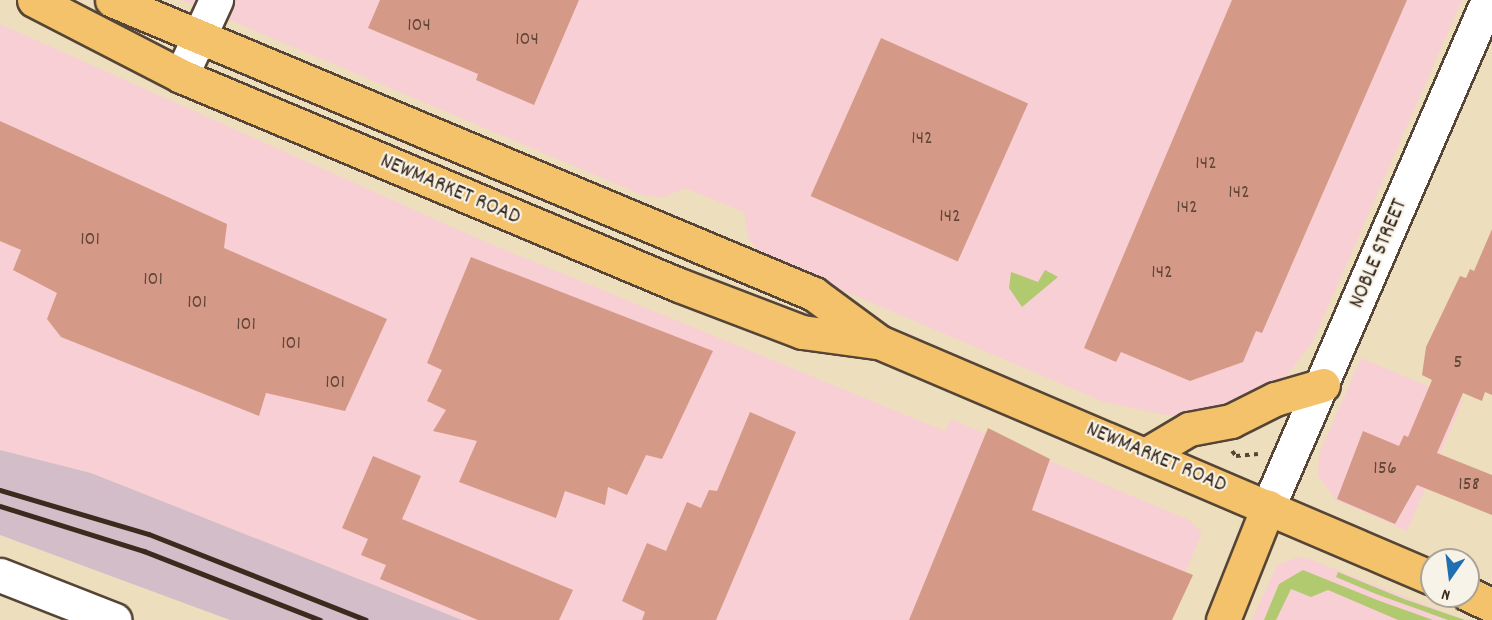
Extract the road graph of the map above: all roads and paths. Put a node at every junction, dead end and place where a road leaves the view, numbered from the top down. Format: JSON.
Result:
{"nodes":[{"id":1,"x":34,"y":0,"type":"edge"},
{"id":2,"x":112,"y":0,"type":"edge"},
{"id":3,"x":216,"y":0,"type":"edge"},
{"id":4,"x":1488,"y":0,"type":"edge"},
{"id":5,"x":199,"y":36,"type":"junction"},
{"id":6,"x":182,"y":76,"type":"junction"},
{"id":7,"x":879,"y":342,"type":"junction"},
{"id":8,"x":1323,"y":385,"type":"junction"},
{"id":9,"x":1147,"y":454,"type":"junction"},
{"id":10,"x":1268,"y":507,"type":"junction"},
{"id":11,"x":1420,"y":573,"type":"edge"},
{"id":12,"x":0,"y":575,"type":"edge"},
{"id":13,"x":115,"y":620,"type":"edge"},
{"id":14,"x":1223,"y":620,"type":"edge"}],
"edges":[{"from":1,"to":6,"type":"main road","name":"NEWMARKET ROAD"},
{"from":2,"to":5,"type":"main road","name":"NEWMARKET ROAD"},
{"from":3,"to":5,"type":"street"},
{"from":4,"to":8,"type":"street","name":"NOBLE STREET"},
{"from":5,"to":6,"type":"street"},
{"from":5,"to":7,"type":"main road","name":"NEWMARKET ROAD"},
{"from":6,"to":7,"type":"main road","name":"NEWMARKET ROAD"},
{"from":7,"to":9,"type":"main road","name":"NEWMARKET ROAD"},
{"from":8,"to":9,"type":"main road"},
{"from":8,"to":10,"type":"street","name":"NOBLE STREET"},
{"from":9,"to":10,"type":"main road","name":"NEWMARKET ROAD"},
{"from":10,"to":11,"type":"main road","name":"NEWMARKET ROAD"},
{"from":10,"to":14,"type":"main road"},
{"from":12,"to":13,"type":"street"}]}
